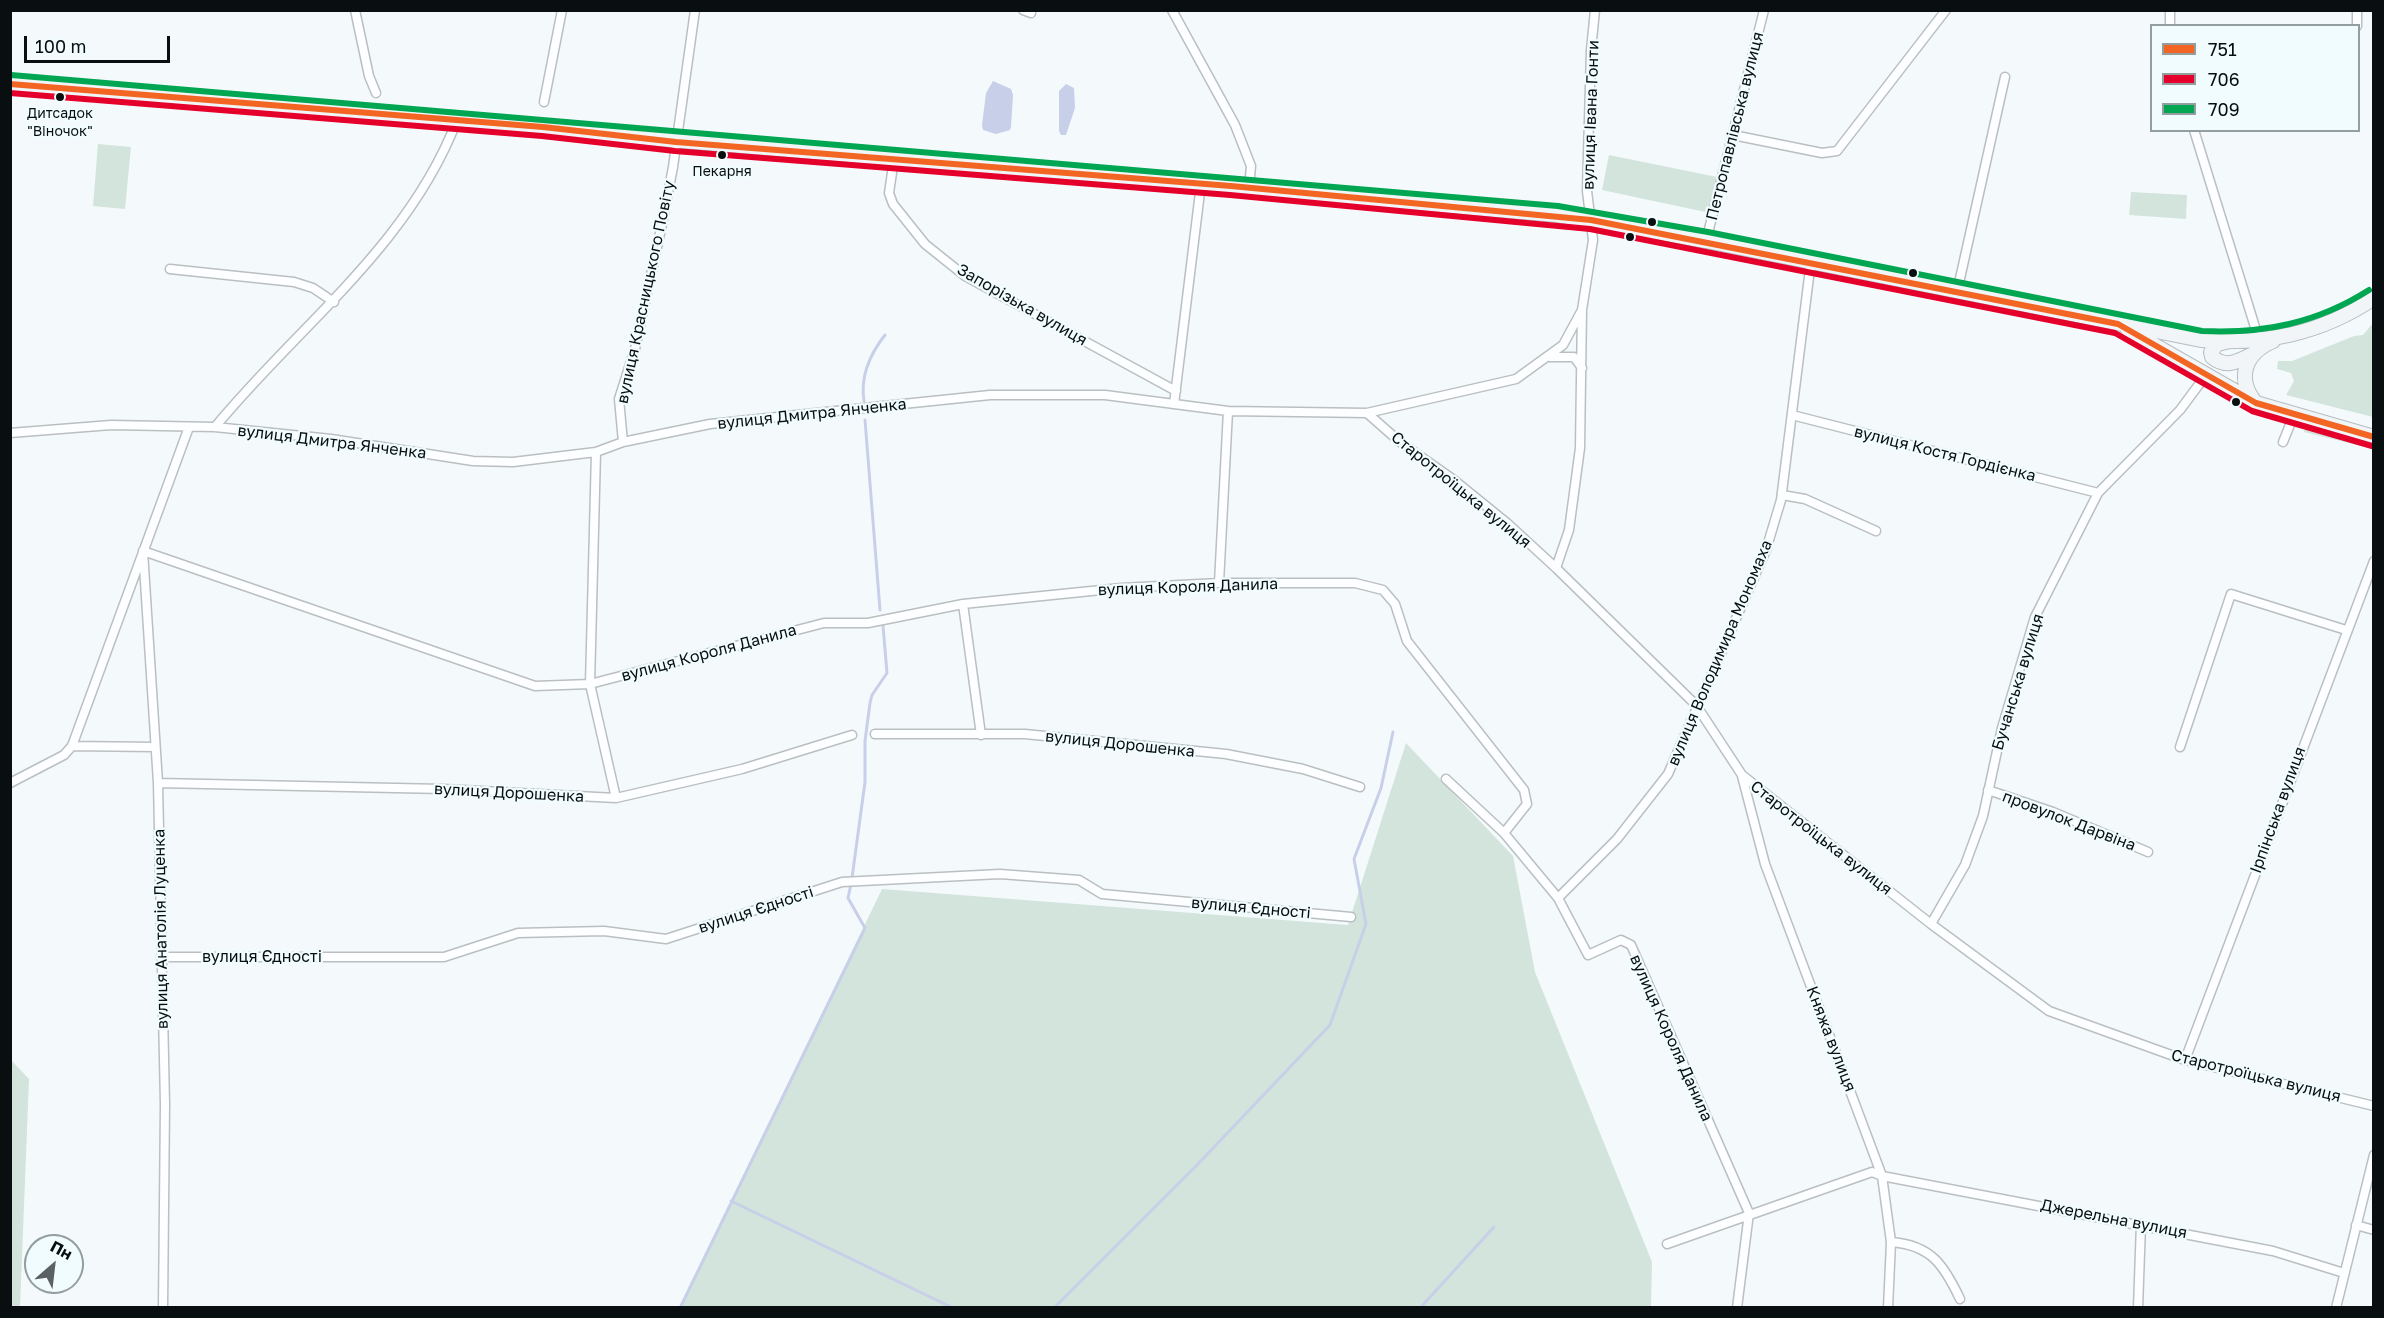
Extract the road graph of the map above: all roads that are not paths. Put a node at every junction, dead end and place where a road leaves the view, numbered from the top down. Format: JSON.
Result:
{"nodes":[{"id":1,"x":355,"y":10,"type":"edge"},
{"id":2,"x":562,"y":10,"type":"edge"},
{"id":3,"x":695,"y":10,"type":"edge"},
{"id":4,"x":1172,"y":10,"type":"edge"},
{"id":5,"x":1595,"y":10,"type":"edge"},
{"id":6,"x":1764,"y":10,"type":"edge"},
{"id":7,"x":1946,"y":10,"type":"edge"},
{"id":8,"x":2005,"y":77,"type":"dead end"},
{"id":9,"x":10,"y":84,"type":"edge"},
{"id":10,"x":376,"y":93,"type":"dead end"},
{"id":11,"x":544,"y":102,"type":"dead end"},
{"id":12,"x":457,"y":120,"type":"junction"},
{"id":13,"x":2195,"y":132,"type":"edge"},
{"id":14,"x":1733,"y":135,"type":"junction"},
{"id":15,"x":676,"y":142,"type":"junction"},
{"id":16,"x":894,"y":159,"type":"junction"},
{"id":17,"x":1201,"y":183,"type":"junction"},
{"id":18,"x":1249,"y":188,"type":"junction"},
{"id":19,"x":1591,"y":220,"type":"junction"},
{"id":20,"x":1706,"y":241,"type":"junction"},
{"id":21,"x":1811,"y":261,"type":"junction"},
{"id":22,"x":171,"y":269,"type":"dead end"},
{"id":23,"x":1957,"y":292,"type":"junction"},
{"id":24,"x":2373,"y":298,"type":"edge"},
{"id":25,"x":333,"y":302,"type":"junction"},
{"id":26,"x":1582,"y":309,"type":"junction"},
{"id":27,"x":2118,"y":324,"type":"junction"},
{"id":28,"x":2229,"y":341,"type":"junction"},
{"id":29,"x":2257,"y":347,"type":"junction"},
{"id":30,"x":1547,"y":357,"type":"junction"},
{"id":31,"x":1583,"y":369,"type":"junction"},
{"id":32,"x":2206,"y":375,"type":"junction"},
{"id":33,"x":1176,"y":391,"type":"junction"},
{"id":34,"x":1174,"y":404,"type":"junction"},
{"id":35,"x":2256,"y":404,"type":"junction"},
{"id":36,"x":1228,"y":411,"type":"junction"},
{"id":37,"x":1366,"y":413,"type":"junction"},
{"id":38,"x":1792,"y":415,"type":"junction"},
{"id":39,"x":2295,"y":415,"type":"junction"},
{"id":40,"x":189,"y":427,"type":"junction"},
{"id":41,"x":215,"y":427,"type":"junction"},
{"id":42,"x":10,"y":433,"type":"edge"},
{"id":43,"x":2373,"y":437,"type":"edge"},
{"id":44,"x":623,"y":442,"type":"junction"},
{"id":45,"x":2283,"y":442,"type":"dead end"},
{"id":46,"x":596,"y":452,"type":"junction"},
{"id":47,"x":2098,"y":493,"type":"junction"},
{"id":48,"x":1782,"y":495,"type":"junction"},
{"id":49,"x":1876,"y":531,"type":"dead end"},
{"id":50,"x":143,"y":551,"type":"junction"},
{"id":51,"x":2373,"y":561,"type":"edge"},
{"id":52,"x":1556,"y":568,"type":"junction"},
{"id":53,"x":1219,"y":583,"type":"junction"},
{"id":54,"x":963,"y":604,"type":"junction"},
{"id":55,"x":2346,"y":630,"type":"junction"},
{"id":56,"x":590,"y":684,"type":"junction"},
{"id":57,"x":1696,"y":705,"type":"junction"},
{"id":58,"x":875,"y":734,"type":"dead end"},
{"id":59,"x":852,"y":735,"type":"dead end"},
{"id":60,"x":981,"y":735,"type":"junction"},
{"id":61,"x":72,"y":746,"type":"junction"},
{"id":62,"x":154,"y":747,"type":"junction"},
{"id":63,"x":2180,"y":747,"type":"dead end"},
{"id":64,"x":1742,"y":775,"type":"junction"},
{"id":65,"x":1446,"y":779,"type":"dead end"},
{"id":66,"x":10,"y":783,"type":"edge"},
{"id":67,"x":158,"y":783,"type":"junction"},
{"id":68,"x":1360,"y":787,"type":"dead end"},
{"id":69,"x":1989,"y":790,"type":"junction"},
{"id":70,"x":616,"y":798,"type":"junction"},
{"id":71,"x":1504,"y":833,"type":"junction"},
{"id":72,"x":2148,"y":852,"type":"dead end"},
{"id":73,"x":1558,"y":898,"type":"junction"},
{"id":74,"x":1351,"y":917,"type":"dead end"},
{"id":75,"x":1930,"y":924,"type":"junction"},
{"id":76,"x":161,"y":957,"type":"junction"},
{"id":77,"x":2185,"y":1060,"type":"junction"},
{"id":78,"x":2373,"y":1106,"type":"edge"},
{"id":79,"x":2373,"y":1155,"type":"edge"},
{"id":80,"x":1882,"y":1176,"type":"junction"},
{"id":81,"x":1749,"y":1213,"type":"junction"},
{"id":82,"x":2141,"y":1224,"type":"junction"},
{"id":83,"x":2356,"y":1225,"type":"junction"},
{"id":84,"x":2373,"y":1230,"type":"edge"},
{"id":85,"x":1891,"y":1242,"type":"junction"},
{"id":86,"x":1667,"y":1244,"type":"dead end"},
{"id":87,"x":2344,"y":1274,"type":"junction"},
{"id":88,"x":1960,"y":1299,"type":"dead end"},
{"id":89,"x":163,"y":1308,"type":"edge"},
{"id":90,"x":1737,"y":1308,"type":"edge"},
{"id":91,"x":1888,"y":1308,"type":"edge"},
{"id":92,"x":2138,"y":1308,"type":"edge"},
{"id":93,"x":2336,"y":1308,"type":"edge"}],
"edges":[{"from":1,"to":10,"type":"street"},
{"from":2,"to":11,"type":"street"},
{"from":3,"to":15,"type":"street","name":"вулиця Красницького Повіту"},
{"from":4,"to":18,"type":"street"},
{"from":5,"to":19,"type":"street","name":"вулиця Івана Гонти"},
{"from":6,"to":14,"type":"street","name":"Петропавлівська вулиця"},
{"from":7,"to":14,"type":"street"},
{"from":8,"to":23,"type":"street"},
{"from":9,"to":12,"type":"main road"},
{"from":12,"to":15,"type":"main road"},
{"from":12,"to":25,"type":"street"},
{"from":13,"to":29,"type":"street"},
{"from":14,"to":20,"type":"street","name":"Петропавлівська вулиця"},
{"from":15,"to":16,"type":"main road"},
{"from":15,"to":44,"type":"street","name":"вулиця Красницького Повіту"},
{"from":16,"to":17,"type":"main road"},
{"from":16,"to":33,"type":"street","name":"Запорізька вулиця"},
{"from":17,"to":18,"type":"main road"},
{"from":17,"to":33,"type":"street"},
{"from":18,"to":19,"type":"main road"},
{"from":19,"to":20,"type":"main road"},
{"from":19,"to":26,"type":"street","name":"вулиця Івана Гонти"},
{"from":20,"to":21,"type":"main road"},
{"from":21,"to":23,"type":"main road"},
{"from":21,"to":38,"type":"street","name":"вулиця Володимира Мономаха"},
{"from":22,"to":25,"type":"street"},
{"from":23,"to":27,"type":"main road"},
{"from":24,"to":29,"type":"main road"},
{"from":25,"to":41,"type":"street"},
{"from":26,"to":30,"type":"street","name":"вулиця Дмитра Янченка"},
{"from":26,"to":31,"type":"street"},
{"from":27,"to":28,"type":"main road"},
{"from":27,"to":32,"type":"main road"},
{"from":28,"to":29,"type":"main road"},
{"from":28,"to":29,"type":"main road"},
{"from":29,"to":35,"type":"main road"},
{"from":30,"to":31,"type":"street"},
{"from":30,"to":37,"type":"street","name":"вулиця Дмитра Янченка"},
{"from":31,"to":52,"type":"street"},
{"from":32,"to":35,"type":"main road"},
{"from":32,"to":47,"type":"street","name":"Бучанська вулиця"},
{"from":33,"to":34,"type":"street"},
{"from":34,"to":36,"type":"street","name":"вулиця Дмитра Янченка"},
{"from":34,"to":44,"type":"street","name":"вулиця Дмитра Янченка"},
{"from":35,"to":39,"type":"main road"},
{"from":36,"to":37,"type":"street","name":"вулиця Дмитра Янченка"},
{"from":36,"to":53,"type":"street"},
{"from":37,"to":52,"type":"street","name":"Старотроїцька вулиця"},
{"from":38,"to":47,"type":"street","name":"вулиця Костя Гордієнка"},
{"from":38,"to":48,"type":"street","name":"вулиця Володимира Мономаха"},
{"from":39,"to":43,"type":"main road"},
{"from":39,"to":45,"type":"street"},
{"from":40,"to":41,"type":"street","name":"вулиця Дмитра Янченка"},
{"from":40,"to":42,"type":"street","name":"вулиця Дмитра Янченка"},
{"from":40,"to":50,"type":"street","name":"вулиця Анатолія Луценка"},
{"from":41,"to":46,"type":"street","name":"вулиця Дмитра Янченка"},
{"from":44,"to":46,"type":"street","name":"вулиця Дмитра Янченка"},
{"from":46,"to":56,"type":"street"},
{"from":47,"to":69,"type":"street","name":"Бучанська вулиця"},
{"from":48,"to":49,"type":"street"},
{"from":48,"to":57,"type":"street","name":"вулиця Володимира Мономаха"},
{"from":50,"to":56,"type":"street","name":"вулиця Короля Данила"},
{"from":50,"to":61,"type":"street","name":"вулиця Анатолія Луценка"},
{"from":50,"to":62,"type":"street","name":"вулиця Анатолія Луценка"},
{"from":51,"to":55,"type":"street","name":"Ірпінська вулиця"},
{"from":52,"to":57,"type":"street","name":"Старотроїцька вулиця"},
{"from":53,"to":54,"type":"street","name":"вулиця Короля Данила"},
{"from":53,"to":71,"type":"street","name":"вулиця Короля Данила"},
{"from":54,"to":56,"type":"street","name":"вулиця Короля Данила"},
{"from":54,"to":60,"type":"street"},
{"from":55,"to":63,"type":"street"},
{"from":55,"to":77,"type":"street","name":"Ірпінська вулиця"},
{"from":56,"to":70,"type":"street"},
{"from":57,"to":64,"type":"street","name":"Старотроїцька вулиця"},
{"from":57,"to":73,"type":"street","name":"вулиця Володимира Мономаха"},
{"from":58,"to":60,"type":"street","name":"вулиця Дорошенка"},
{"from":59,"to":70,"type":"street","name":"вулиця Дорошенка"},
{"from":60,"to":68,"type":"street","name":"вулиця Дорошенка"},
{"from":61,"to":62,"type":"street"},
{"from":61,"to":66,"type":"street"},
{"from":62,"to":67,"type":"street","name":"вулиця Анатолія Луценка"},
{"from":64,"to":75,"type":"street","name":"Старотроїцька вулиця"},
{"from":64,"to":80,"type":"street","name":"Княжа вулиця"},
{"from":65,"to":71,"type":"street"},
{"from":67,"to":70,"type":"street","name":"вулиця Дорошенка"},
{"from":67,"to":76,"type":"street","name":"вулиця Анатолія Луценка"},
{"from":69,"to":72,"type":"street","name":"провулок Дарвіна"},
{"from":69,"to":75,"type":"street","name":"Бучанська вулиця"},
{"from":71,"to":73,"type":"street","name":"вулиця Короля Данила"},
{"from":73,"to":81,"type":"street","name":"вулиця Короля Данила"},
{"from":74,"to":76,"type":"street","name":"вулиця Єдності"},
{"from":75,"to":77,"type":"street","name":"Старотроїцька вулиця"},
{"from":76,"to":89,"type":"street","name":"вулиця Анатолія Луценка"},
{"from":77,"to":78,"type":"street","name":"Старотроїцька вулиця"},
{"from":79,"to":83,"type":"street"},
{"from":80,"to":81,"type":"street","name":"Джерельна вулиця"},
{"from":80,"to":82,"type":"street","name":"Джерельна вулиця"},
{"from":80,"to":85,"type":"street","name":"Княжа вулиця"},
{"from":81,"to":86,"type":"street","name":"Джерельна вулиця"},
{"from":81,"to":90,"type":"street"},
{"from":82,"to":87,"type":"street","name":"Джерельна вулиця"},
{"from":82,"to":92,"type":"street"},
{"from":83,"to":84,"type":"street"},
{"from":83,"to":87,"type":"street"},
{"from":85,"to":88,"type":"street"},
{"from":85,"to":91,"type":"street","name":"Княжа вулиця"},
{"from":87,"to":93,"type":"street"}]}
